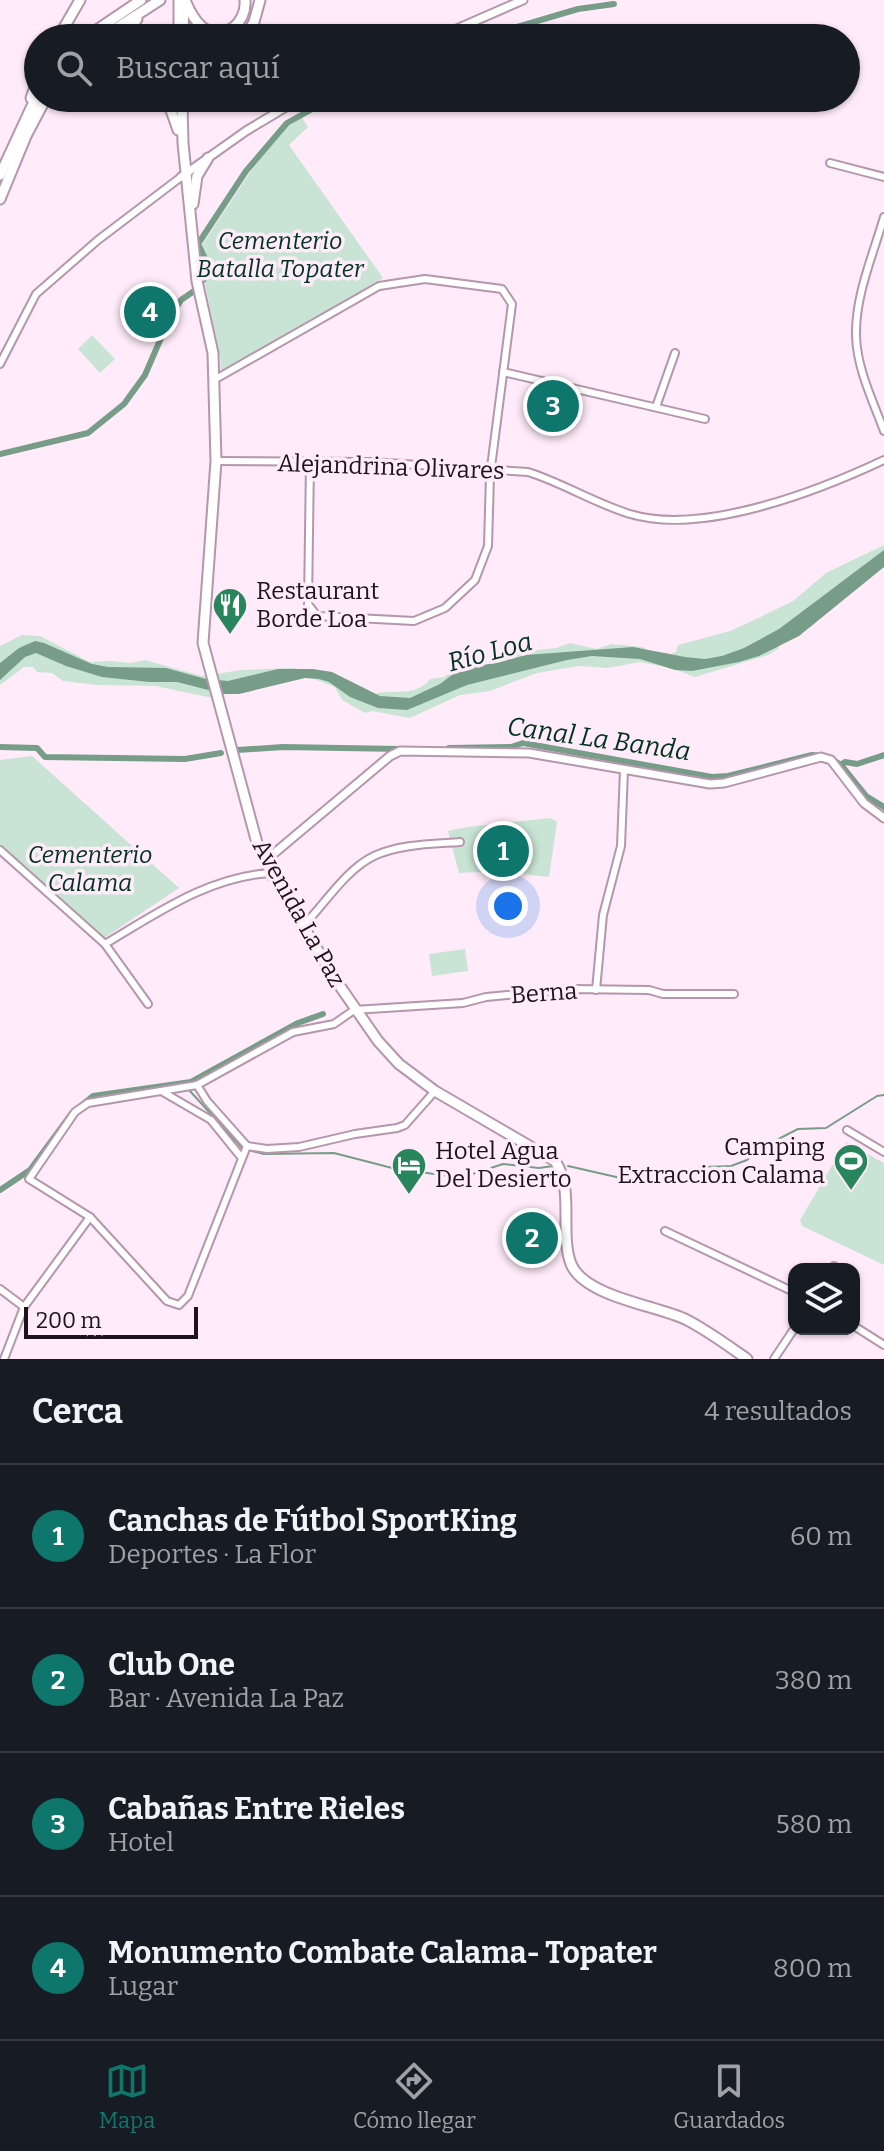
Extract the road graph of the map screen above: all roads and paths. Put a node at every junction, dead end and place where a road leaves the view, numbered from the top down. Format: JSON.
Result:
{"nodes":[{"id":1,"x":80,"y":0,"type":"edge"},
{"id":2,"x":160,"y":0,"type":"edge"},
{"id":3,"x":183,"y":0,"type":"edge"},
{"id":4,"x":245,"y":0,"type":"edge"},
{"id":5,"x":260,"y":0,"type":"edge"},
{"id":6,"x":523,"y":0,"type":"edge"},
{"id":7,"x":145,"y":4,"type":"edge"},
{"id":8,"x":66,"y":24,"type":"edge"},
{"id":9,"x":110,"y":24,"type":"edge"},
{"id":10,"x":119,"y":24,"type":"edge"},
{"id":11,"x":132,"y":24,"type":"edge"},
{"id":12,"x":182,"y":24,"type":"edge"},
{"id":13,"x":199,"y":24,"type":"edge"},
{"id":14,"x":238,"y":24,"type":"edge"},
{"id":15,"x":253,"y":24,"type":"edge"},
{"id":16,"x":468,"y":24,"type":"edge"},
{"id":17,"x":26,"y":112,"type":"edge"},
{"id":18,"x":28,"y":112,"type":"edge"},
{"id":19,"x":38,"y":112,"type":"edge"},
{"id":20,"x":172,"y":112,"type":"edge"},
{"id":21,"x":180,"y":112,"type":"edge"},
{"id":22,"x":182,"y":112,"type":"edge"},
{"id":23,"x":278,"y":112,"type":"edge"},
{"id":24,"x":24,"y":119,"type":"junction"},
{"id":25,"x":178,"y":130,"type":"junction"},
{"id":26,"x":184,"y":153,"type":"junction"},
{"id":27,"x":206,"y":159,"type":"junction"},
{"id":28,"x":830,"y":163,"type":"dead end"},
{"id":29,"x":0,"y":175,"type":"edge"},
{"id":30,"x":184,"y":175,"type":"junction"},
{"id":31,"x":884,"y":177,"type":"edge"},
{"id":32,"x":0,"y":199,"type":"edge"},
{"id":33,"x":190,"y":216,"type":"junction"},
{"id":34,"x":884,"y":217,"type":"edge"},
{"id":35,"x":675,"y":353,"type":"dead end"},
{"id":36,"x":0,"y":364,"type":"edge"},
{"id":37,"x":503,"y":372,"type":"junction"},
{"id":38,"x":214,"y":380,"type":"junction"},
{"id":39,"x":656,"y":407,"type":"junction"},
{"id":40,"x":705,"y":419,"type":"dead end"},
{"id":41,"x":884,"y":431,"type":"edge"},
{"id":42,"x":884,"y":460,"type":"edge"},
{"id":43,"x":216,"y":461,"type":"junction"},
{"id":44,"x":310,"y":463,"type":"junction"},
{"id":45,"x":491,"y":469,"type":"junction"},
{"id":46,"x":624,"y":770,"type":"junction"},
{"id":47,"x":884,"y":818,"type":"edge"},
{"id":48,"x":460,"y":842,"type":"dead end"},
{"id":49,"x":0,"y":850,"type":"edge"},
{"id":50,"x":265,"y":861,"type":"junction"},
{"id":51,"x":271,"y":873,"type":"junction"},
{"id":52,"x":303,"y":926,"type":"junction"},
{"id":53,"x":105,"y":944,"type":"junction"},
{"id":54,"x":596,"y":990,"type":"junction"},
{"id":55,"x":734,"y":994,"type":"dead end"},
{"id":56,"x":148,"y":1004,"type":"dead end"},
{"id":57,"x":354,"y":1010,"type":"junction"},
{"id":58,"x":197,"y":1085,"type":"junction"},
{"id":59,"x":435,"y":1091,"type":"junction"},
{"id":60,"x":163,"y":1092,"type":"junction"},
{"id":61,"x":847,"y":1130,"type":"dead end"},
{"id":62,"x":247,"y":1146,"type":"junction"},
{"id":63,"x":884,"y":1152,"type":"edge"},
{"id":64,"x":241,"y":1157,"type":"junction"},
{"id":65,"x":90,"y":1217,"type":"junction"},
{"id":66,"x":665,"y":1231,"type":"dead end"},
{"id":67,"x":0,"y":1289,"type":"edge"},
{"id":68,"x":788,"y":1289,"type":"edge"},
{"id":69,"x":24,"y":1307,"type":"junction"},
{"id":70,"x":860,"y":1330,"type":"edge"},
{"id":71,"x":790,"y":1335,"type":"edge"},
{"id":72,"x":884,"y":1345,"type":"edge"},
{"id":73,"x":4,"y":1359,"type":"edge"},
{"id":74,"x":747,"y":1359,"type":"edge"},
{"id":75,"x":774,"y":1359,"type":"edge"}],
"edges":[{"from":1,"to":8,"type":"main road"},
{"from":2,"to":7,"type":"main road"},
{"from":3,"to":12,"type":"main road"},
{"from":3,"to":13,"type":"main road"},
{"from":4,"to":14,"type":"main road"},
{"from":5,"to":15,"type":"main road"},
{"from":6,"to":16,"type":"street"},
{"from":7,"to":9,"type":"main road"},
{"from":7,"to":10,"type":"main road"},
{"from":7,"to":11,"type":"main road"},
{"from":17,"to":24,"type":"main road"},
{"from":18,"to":24,"type":"main road"},
{"from":19,"to":32,"type":"main road"},
{"from":20,"to":25,"type":"main road"},
{"from":21,"to":25,"type":"main road","name":"Avenida La Paz"},
{"from":22,"to":26,"type":"main road","name":"Avenida La Paz"},
{"from":23,"to":27,"type":"street"},
{"from":24,"to":29,"type":"main road"},
{"from":25,"to":30,"type":"main road","name":"Avenida La Paz"},
{"from":26,"to":27,"type":"main road"},
{"from":26,"to":30,"type":"main road","name":"Avenida La Paz"},
{"from":27,"to":30,"type":"street"},
{"from":27,"to":33,"type":"main road"},
{"from":28,"to":31,"type":"street"},
{"from":30,"to":33,"type":"main road","name":"Avenida La Paz"},
{"from":30,"to":36,"type":"street"},
{"from":33,"to":38,"type":"main road","name":"Avenida La Paz"},
{"from":34,"to":41,"type":"street"},
{"from":35,"to":39,"type":"street"},
{"from":37,"to":38,"type":"street"},
{"from":37,"to":39,"type":"street"},
{"from":37,"to":45,"type":"street"},
{"from":38,"to":43,"type":"main road","name":"Avenida La Paz"},
{"from":39,"to":40,"type":"street"},
{"from":42,"to":45,"type":"street","name":"Alejandrina Olivares"},
{"from":43,"to":44,"type":"street","name":"Alejandrina Olivares"},
{"from":43,"to":50,"type":"main road","name":"Avenida La Paz"},
{"from":44,"to":45,"type":"street","name":"Alejandrina Olivares"},
{"from":44,"to":45,"type":"street"},
{"from":46,"to":47,"type":"street"},
{"from":46,"to":50,"type":"street"},
{"from":46,"to":54,"type":"street"},
{"from":48,"to":52,"type":"street"},
{"from":49,"to":53,"type":"street"},
{"from":50,"to":51,"type":"main road","name":"Avenida La Paz"},
{"from":51,"to":52,"type":"main road","name":"Avenida La Paz"},
{"from":51,"to":53,"type":"street"},
{"from":52,"to":57,"type":"main road","name":"Avenida La Paz"},
{"from":53,"to":56,"type":"street"},
{"from":54,"to":55,"type":"street","name":"Berna"},
{"from":54,"to":57,"type":"street","name":"Berna"},
{"from":57,"to":58,"type":"street"},
{"from":57,"to":59,"type":"main road","name":"Avenida La Paz"},
{"from":58,"to":60,"type":"street"},
{"from":58,"to":62,"type":"street"},
{"from":59,"to":62,"type":"street"},
{"from":59,"to":74,"type":"main road","name":"Avenida La Paz"},
{"from":60,"to":64,"type":"street"},
{"from":60,"to":65,"type":"street"},
{"from":61,"to":63,"type":"street"},
{"from":62,"to":64,"type":"street"},
{"from":64,"to":65,"type":"street"},
{"from":65,"to":69,"type":"street"},
{"from":66,"to":68,"type":"street"},
{"from":67,"to":69,"type":"street"},
{"from":69,"to":73,"type":"street"},
{"from":70,"to":72,"type":"street"},
{"from":71,"to":75,"type":"street"}]}
